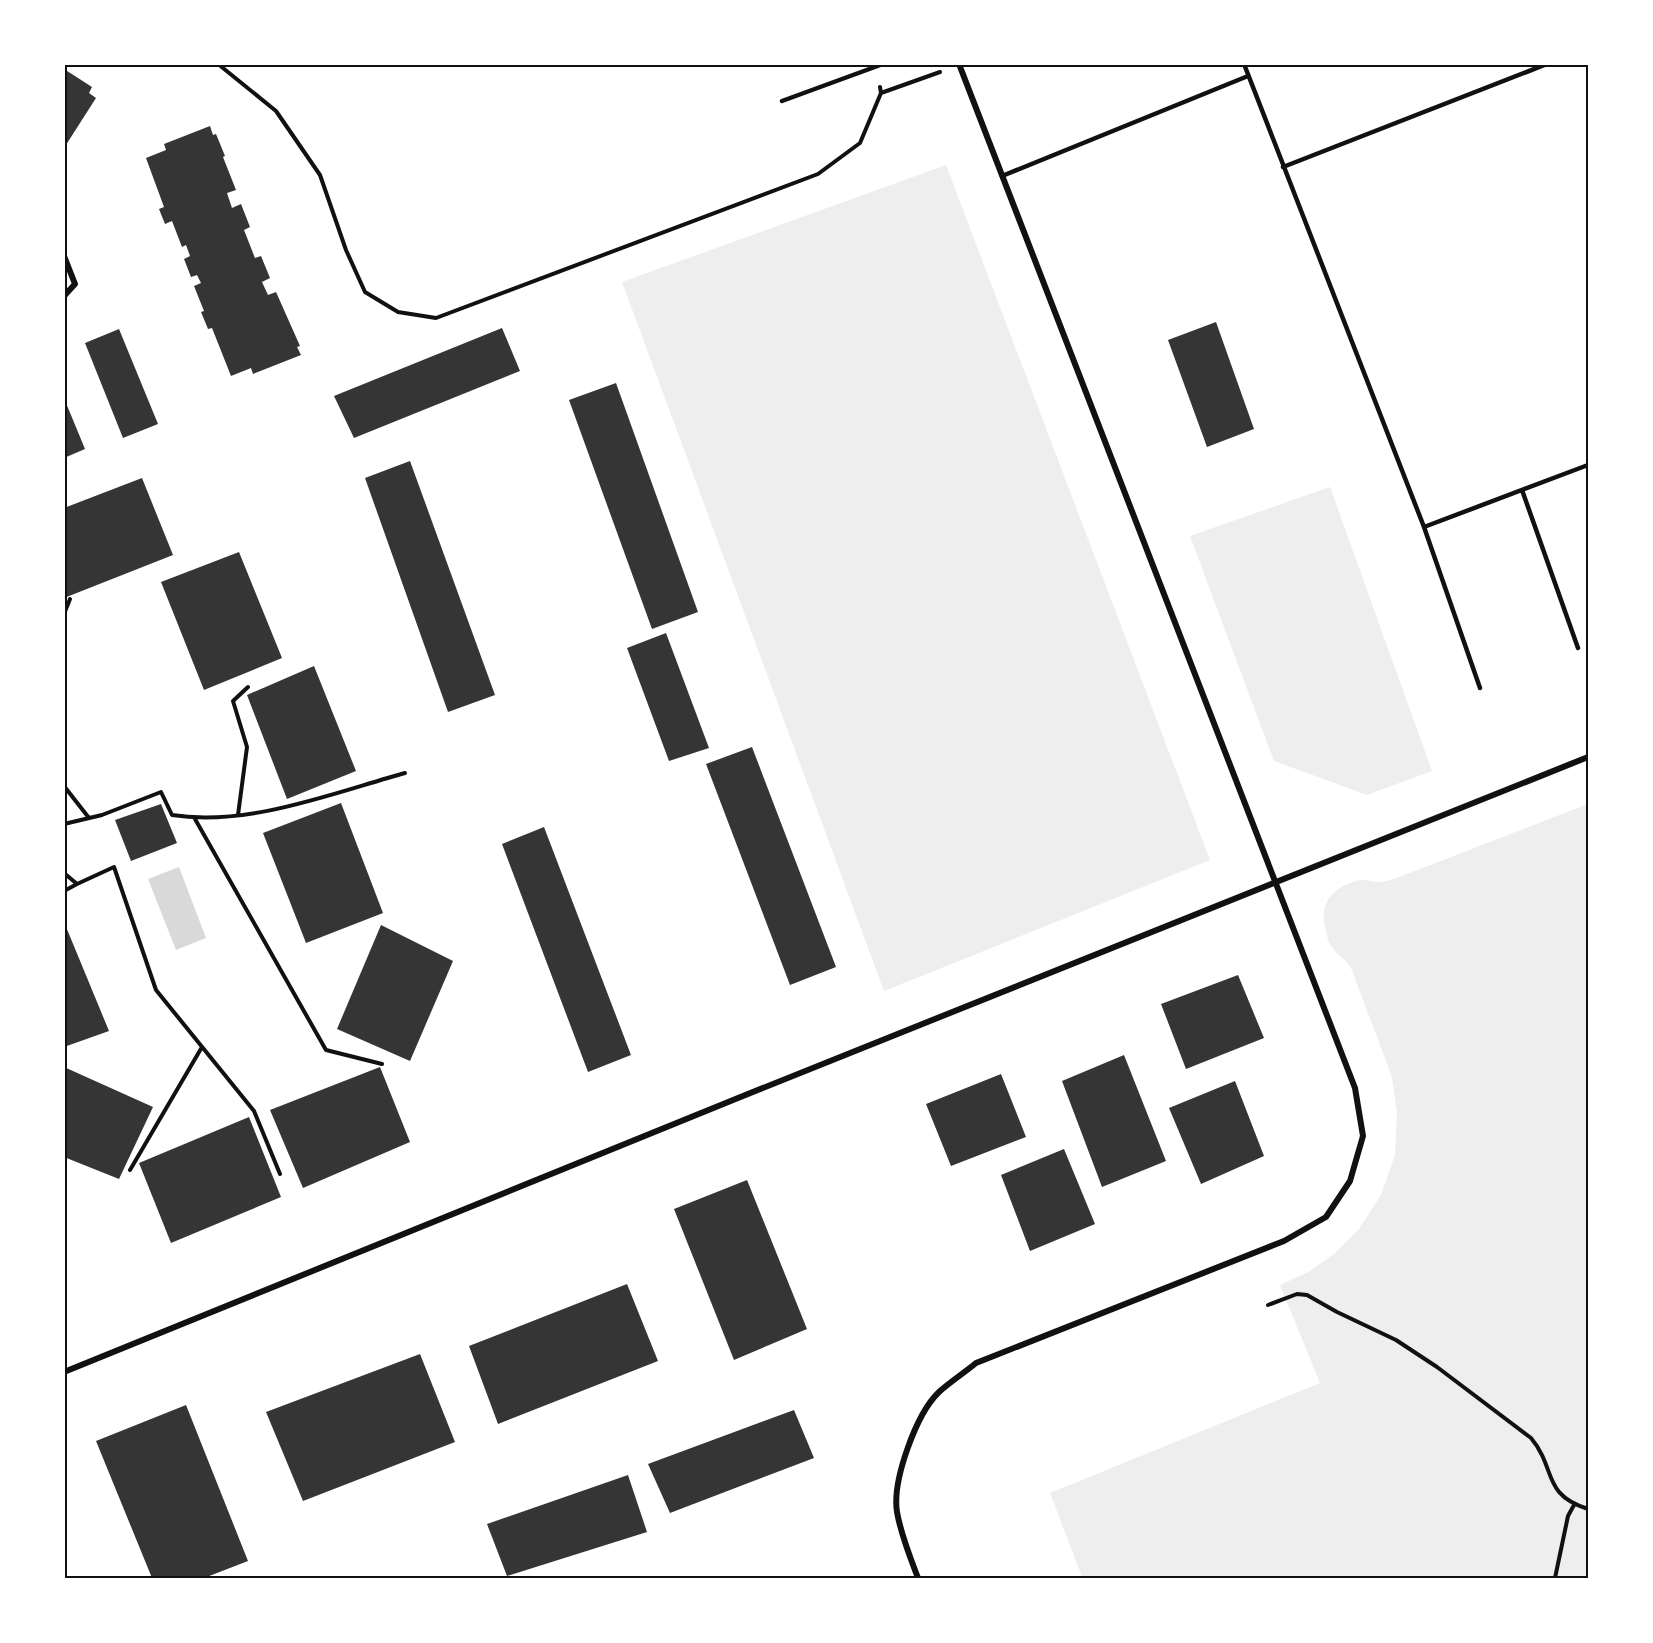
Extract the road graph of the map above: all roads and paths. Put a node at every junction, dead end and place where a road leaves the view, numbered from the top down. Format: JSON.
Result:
{"nodes":[{"id":1,"x":218,"y":64,"type":"edge"},
{"id":2,"x":883,"y":64,"type":"edge"},
{"id":3,"x":1244,"y":64,"type":"edge"},
{"id":4,"x":1547,"y":64,"type":"edge"},
{"id":5,"x":959,"y":65,"type":"edge"},
{"id":6,"x":876,"y":68,"type":"junction"},
{"id":7,"x":1248,"y":76,"type":"junction"},
{"id":8,"x":881,"y":93,"type":"junction"},
{"id":9,"x":782,"y":101,"type":"dead end"},
{"id":10,"x":1283,"y":167,"type":"junction"},
{"id":11,"x":1002,"y":176,"type":"junction"},
{"id":12,"x":64,"y":256,"type":"edge"},
{"id":13,"x":64,"y":296,"type":"edge"},
{"id":14,"x":1588,"y":465,"type":"edge"},
{"id":15,"x":1522,"y":490,"type":"junction"},
{"id":16,"x":1424,"y":527,"type":"junction"},
{"id":17,"x":70,"y":599,"type":"dead end"},
{"id":18,"x":64,"y":614,"type":"edge"},
{"id":19,"x":1578,"y":648,"type":"dead end"},
{"id":20,"x":248,"y":687,"type":"dead end"},
{"id":21,"x":1480,"y":688,"type":"dead end"},
{"id":22,"x":1588,"y":757,"type":"edge"},
{"id":23,"x":405,"y":773,"type":"dead end"},
{"id":24,"x":64,"y":786,"type":"edge"},
{"id":25,"x":238,"y":815,"type":"junction"},
{"id":26,"x":89,"y":818,"type":"junction"},
{"id":27,"x":195,"y":819,"type":"junction"},
{"id":28,"x":64,"y":824,"type":"edge"},
{"id":29,"x":64,"y":873,"type":"edge"},
{"id":30,"x":1275,"y":881,"type":"junction"},
{"id":31,"x":77,"y":884,"type":"junction"},
{"id":32,"x":64,"y":891,"type":"edge"},
{"id":33,"x":202,"y":1047,"type":"junction"},
{"id":34,"x":382,"y":1064,"type":"dead end"},
{"id":35,"x":130,"y":1170,"type":"dead end"},
{"id":36,"x":280,"y":1174,"type":"dead end"},
{"id":37,"x":1268,"y":1305,"type":"dead end"},
{"id":38,"x":64,"y":1372,"type":"edge"},
{"id":39,"x":1574,"y":1505,"type":"junction"},
{"id":40,"x":1588,"y":1509,"type":"edge"},
{"id":41,"x":918,"y":1578,"type":"edge"},
{"id":42,"x":1555,"y":1578,"type":"edge"}],
"edges":[{"from":1,"to":8,"type":"path"},
{"from":2,"to":6,"type":"lane"},
{"from":3,"to":7,"type":"lane"},
{"from":4,"to":10,"type":"lane"},
{"from":5,"to":8,"type":"path"},
{"from":5,"to":11,"type":"street"},
{"from":6,"to":8,"type":"path"},
{"from":6,"to":9,"type":"lane"},
{"from":7,"to":10,"type":"lane"},
{"from":7,"to":11,"type":"lane"},
{"from":10,"to":16,"type":"lane"},
{"from":11,"to":30,"type":"street"},
{"from":12,"to":13,"type":"street"},
{"from":14,"to":15,"type":"lane"},
{"from":15,"to":16,"type":"lane"},
{"from":15,"to":19,"type":"lane"},
{"from":16,"to":21,"type":"lane"},
{"from":17,"to":18,"type":"path"},
{"from":20,"to":25,"type":"path"},
{"from":22,"to":30,"type":"street"},
{"from":23,"to":25,"type":"path"},
{"from":24,"to":26,"type":"path"},
{"from":25,"to":27,"type":"path"},
{"from":26,"to":27,"type":"path"},
{"from":26,"to":28,"type":"path"},
{"from":27,"to":34,"type":"path"},
{"from":29,"to":31,"type":"path"},
{"from":30,"to":38,"type":"street"},
{"from":30,"to":41,"type":"street"},
{"from":31,"to":32,"type":"path"},
{"from":31,"to":33,"type":"path"},
{"from":33,"to":35,"type":"path"},
{"from":33,"to":36,"type":"path"},
{"from":37,"to":39,"type":"path"},
{"from":39,"to":40,"type":"path"},
{"from":39,"to":42,"type":"path"}]}
